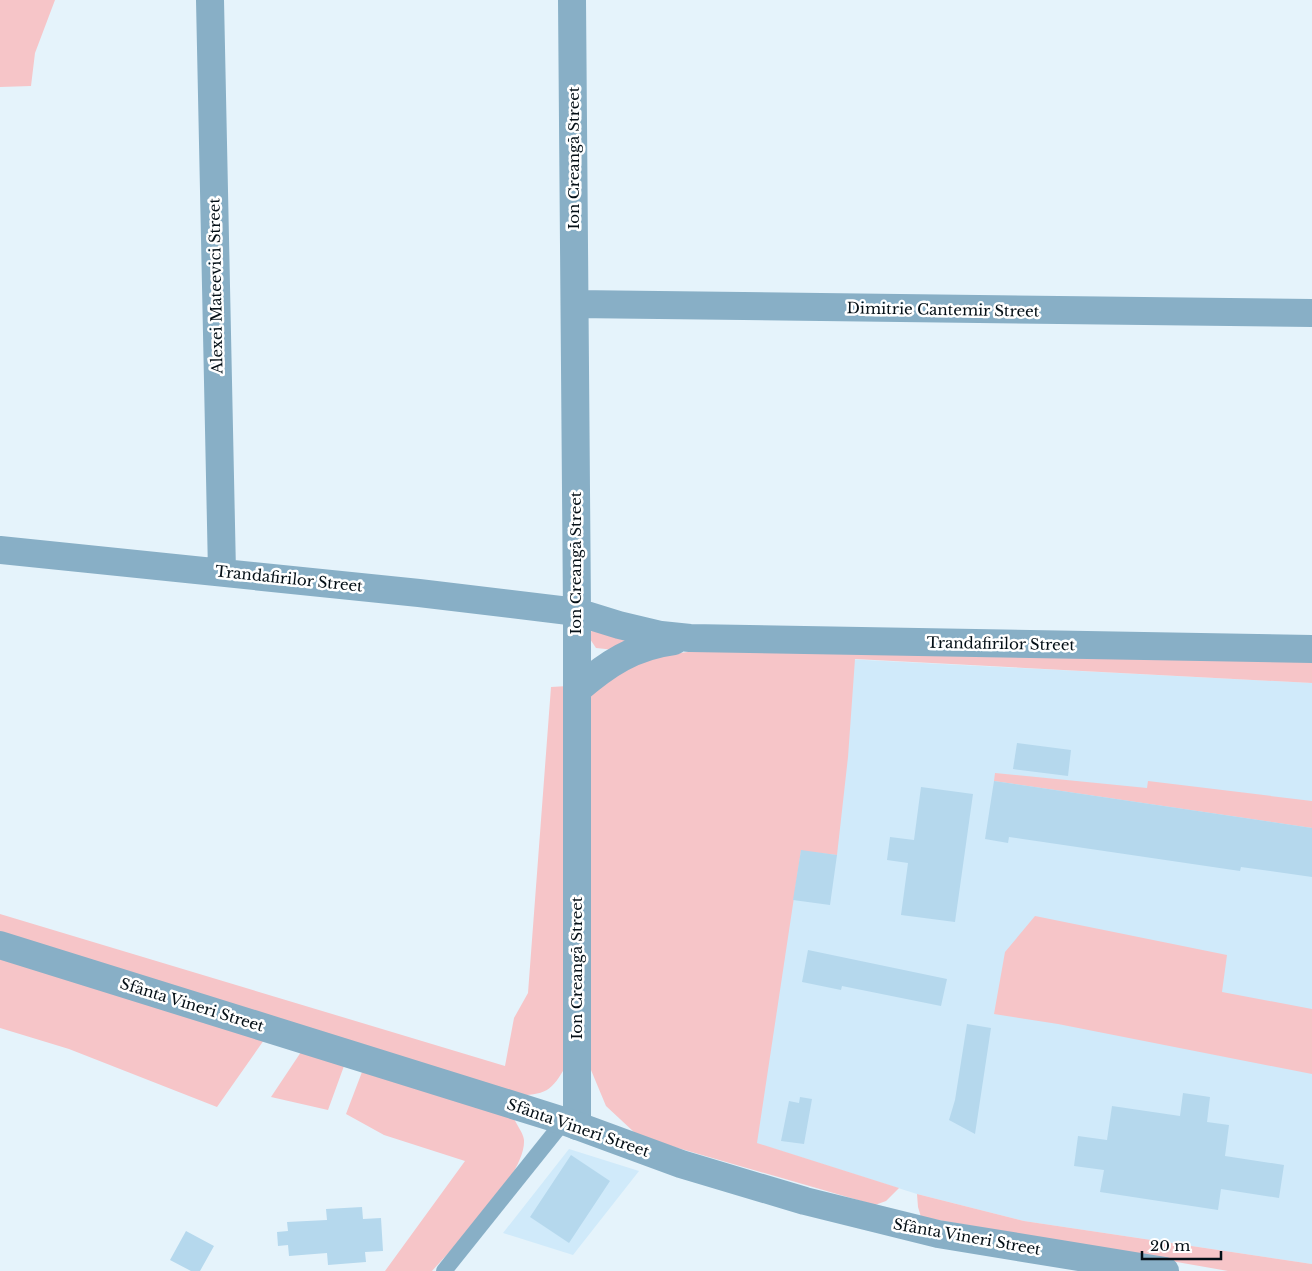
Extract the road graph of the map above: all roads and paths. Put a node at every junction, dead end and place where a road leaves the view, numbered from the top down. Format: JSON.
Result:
{"nodes":[{"id":1,"x":210,"y":0,"type":"edge"},
{"id":2,"x":572,"y":0,"type":"edge"},
{"id":3,"x":575,"y":304,"type":"junction"},
{"id":4,"x":1312,"y":313,"type":"edge"},
{"id":5,"x":0,"y":550,"type":"edge"},
{"id":6,"x":222,"y":572,"type":"junction"},
{"id":7,"x":577,"y":612,"type":"junction"},
{"id":8,"x":690,"y":638,"type":"junction"},
{"id":9,"x":1312,"y":649,"type":"edge"},
{"id":10,"x":577,"y":690,"type":"junction"},
{"id":11,"x":0,"y":945,"type":"edge"},
{"id":12,"x":571,"y":1123,"type":"junction"},
{"id":13,"x":444,"y":1271,"type":"edge"},
{"id":14,"x":1165,"y":1271,"type":"edge"}],
"edges":[{"from":1,"to":6,"type":"street","name":"Alexei Mateevici Street"},
{"from":2,"to":3,"type":"street","name":"Ion Creangă Street"},
{"from":3,"to":4,"type":"street","name":"Dimitrie Cantemir Street"},
{"from":3,"to":7,"type":"street","name":"Ion Creangă Street"},
{"from":5,"to":6,"type":"street","name":"Trandafirilor Street"},
{"from":6,"to":7,"type":"street","name":"Trandafirilor Street"},
{"from":7,"to":8,"type":"street","name":"Trandafirilor Street"},
{"from":7,"to":10,"type":"street","name":"Ion Creangă Street"},
{"from":8,"to":9,"type":"street","name":"Trandafirilor Street"},
{"from":8,"to":10,"type":"street"},
{"from":10,"to":12,"type":"street","name":"Ion Creangă Street"},
{"from":11,"to":12,"type":"street","name":"Sfânta Vineri Street"},
{"from":12,"to":13,"type":"lane"},
{"from":12,"to":14,"type":"street","name":"Sfânta Vineri Street"}]}
